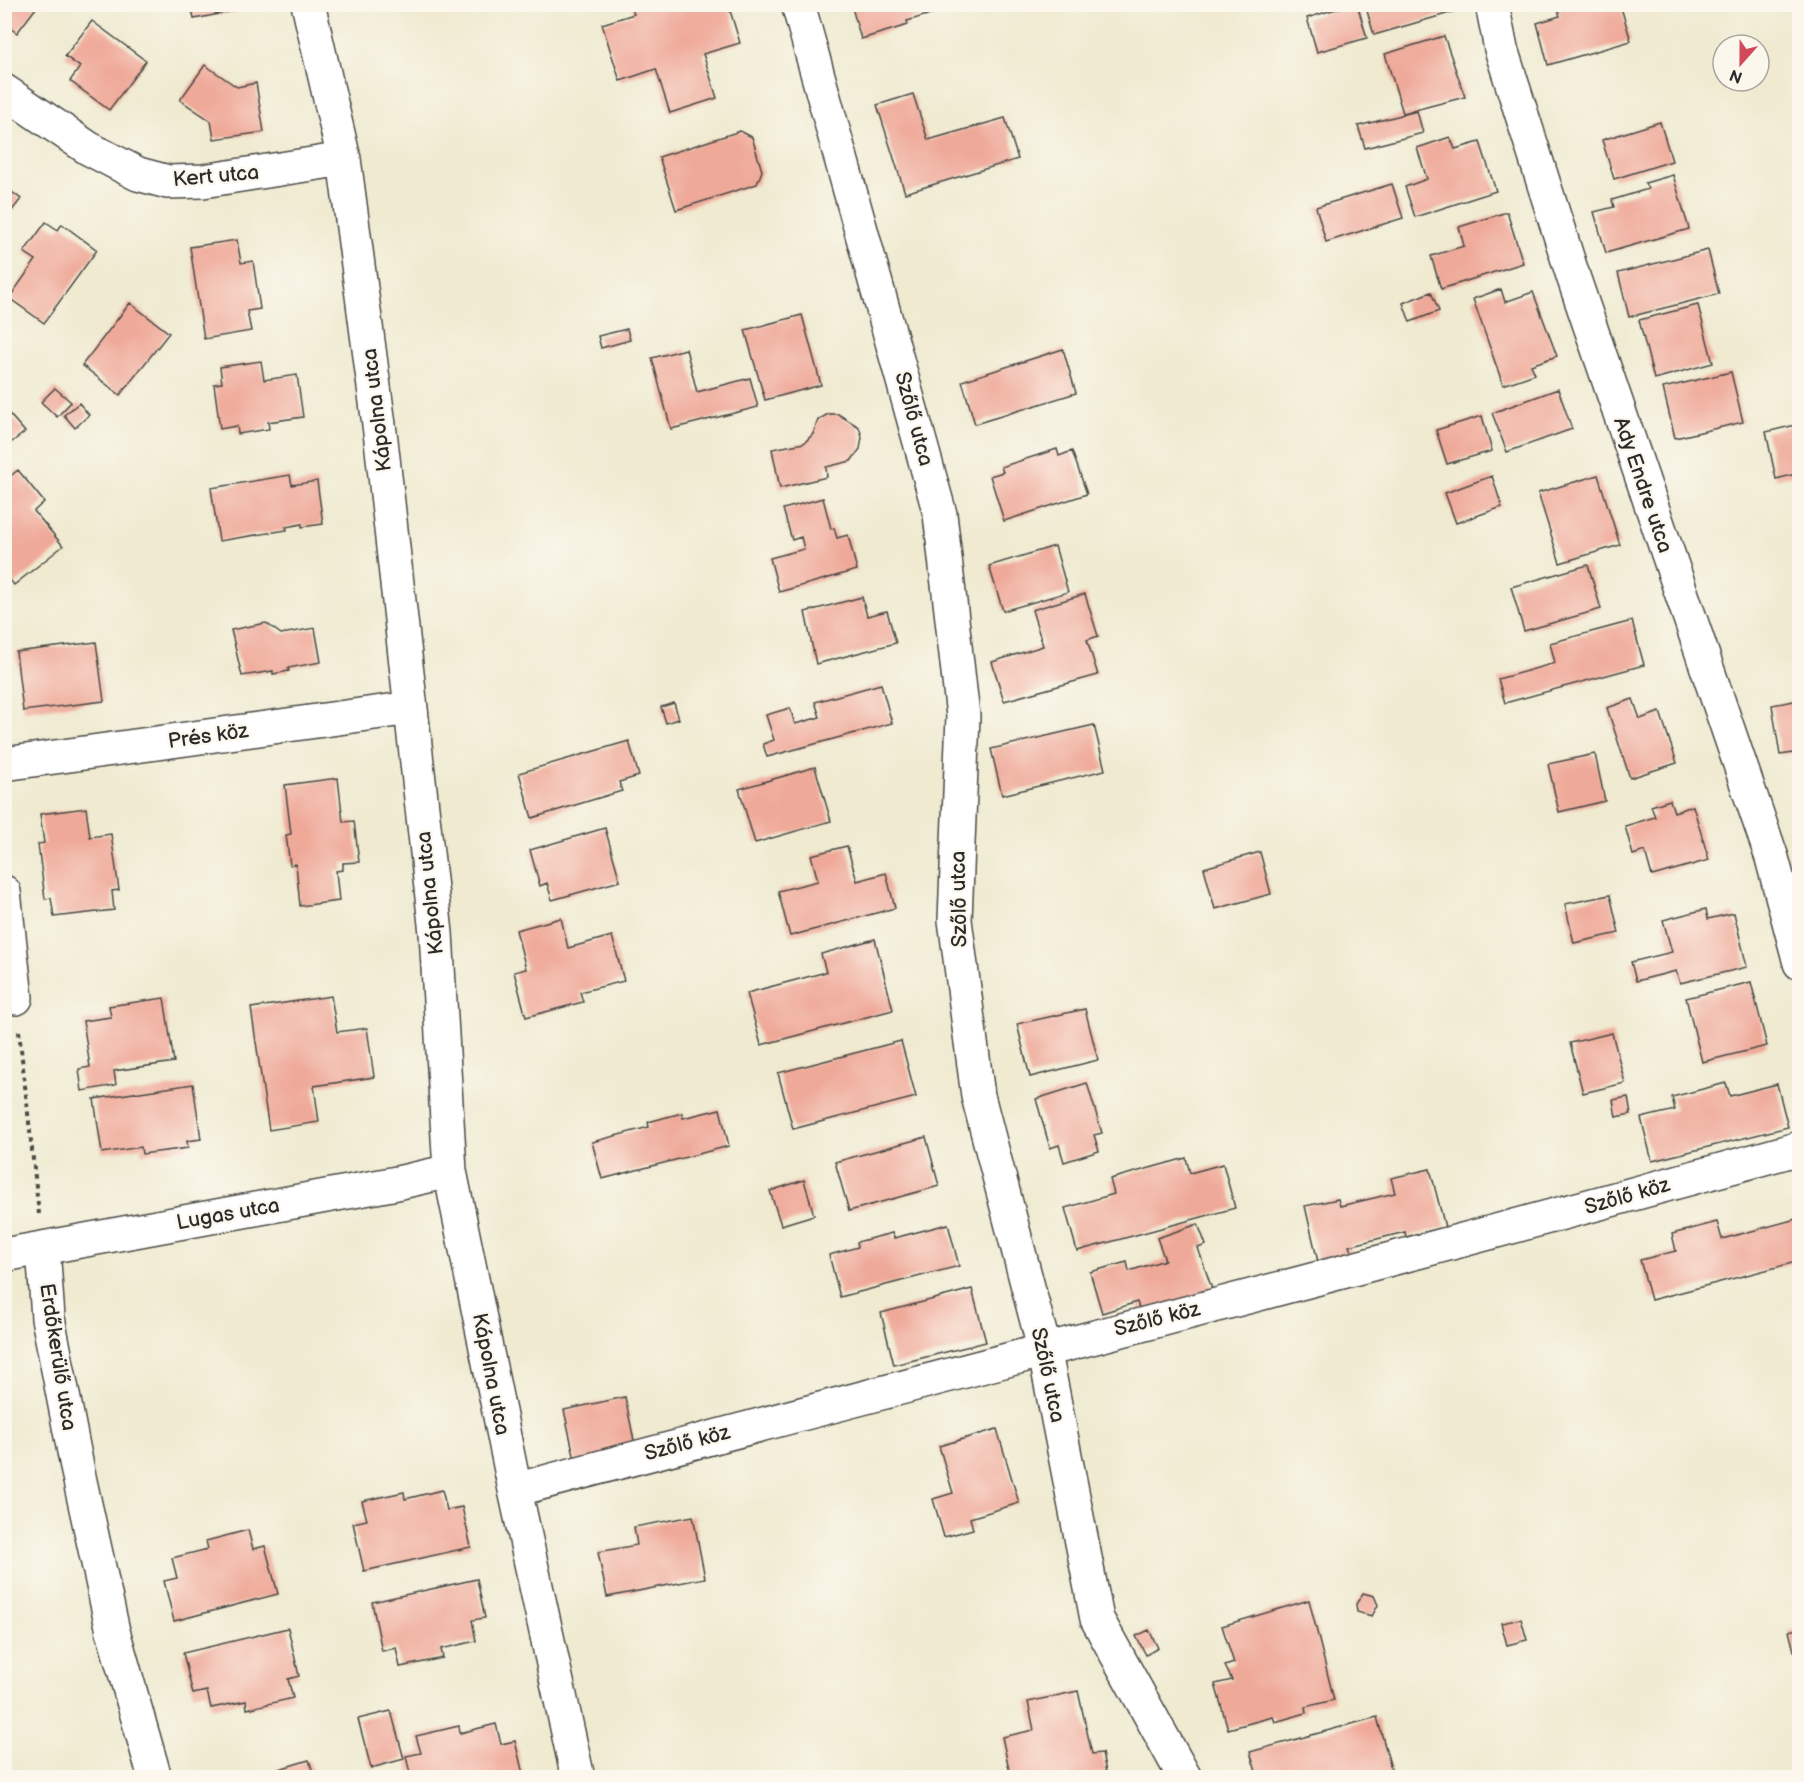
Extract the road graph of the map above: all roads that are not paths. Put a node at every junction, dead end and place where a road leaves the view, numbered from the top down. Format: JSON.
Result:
{"nodes":[{"id":1,"x":308,"y":4,"type":"edge"},
{"id":2,"x":798,"y":4,"type":"edge"},
{"id":3,"x":1492,"y":4,"type":"edge"},
{"id":4,"x":4,"y":91,"type":"edge"},
{"id":5,"x":344,"y":159,"type":"junction"},
{"id":6,"x":411,"y":708,"type":"junction"},
{"id":7,"x":4,"y":764,"type":"edge"},
{"id":8,"x":4,"y":892,"type":"edge"},
{"id":9,"x":1800,"y":963,"type":"edge"},
{"id":10,"x":16,"y":998,"type":"road end"},
{"id":11,"x":1800,"y":1148,"type":"edge"},
{"id":12,"x":450,"y":1171,"type":"junction"},
{"id":13,"x":43,"y":1248,"type":"junction"},
{"id":14,"x":4,"y":1255,"type":"edge"},
{"id":15,"x":1044,"y":1348,"type":"junction"},
{"id":16,"x":515,"y":1490,"type":"junction"},
{"id":17,"x":155,"y":1778,"type":"edge"},
{"id":18,"x":578,"y":1778,"type":"edge"},
{"id":19,"x":1185,"y":1778,"type":"edge"}],
"edges":[{"from":1,"to":5,"type":"street","name":"Kápolna utca"},
{"from":2,"to":15,"type":"street","name":"Szőlő utca"},
{"from":3,"to":9,"type":"street","name":"Ady Endre utca"},
{"from":4,"to":5,"type":"street","name":"Kert utca"},
{"from":5,"to":6,"type":"street","name":"Kápolna utca"},
{"from":6,"to":7,"type":"street","name":"Prés köz"},
{"from":6,"to":12,"type":"street","name":"Kápolna utca"},
{"from":8,"to":10,"type":"street"},
{"from":11,"to":15,"type":"street","name":"Szőlő köz"},
{"from":12,"to":13,"type":"street","name":"Lugas utca"},
{"from":12,"to":16,"type":"street","name":"Kápolna utca"},
{"from":13,"to":14,"type":"street","name":"Lugas utca"},
{"from":13,"to":17,"type":"street","name":"Erdőkerülő utca"},
{"from":15,"to":16,"type":"street","name":"Szőlő köz"},
{"from":15,"to":19,"type":"street","name":"Szőlő utca"},
{"from":16,"to":18,"type":"street","name":"Kápolna utca"}]}
